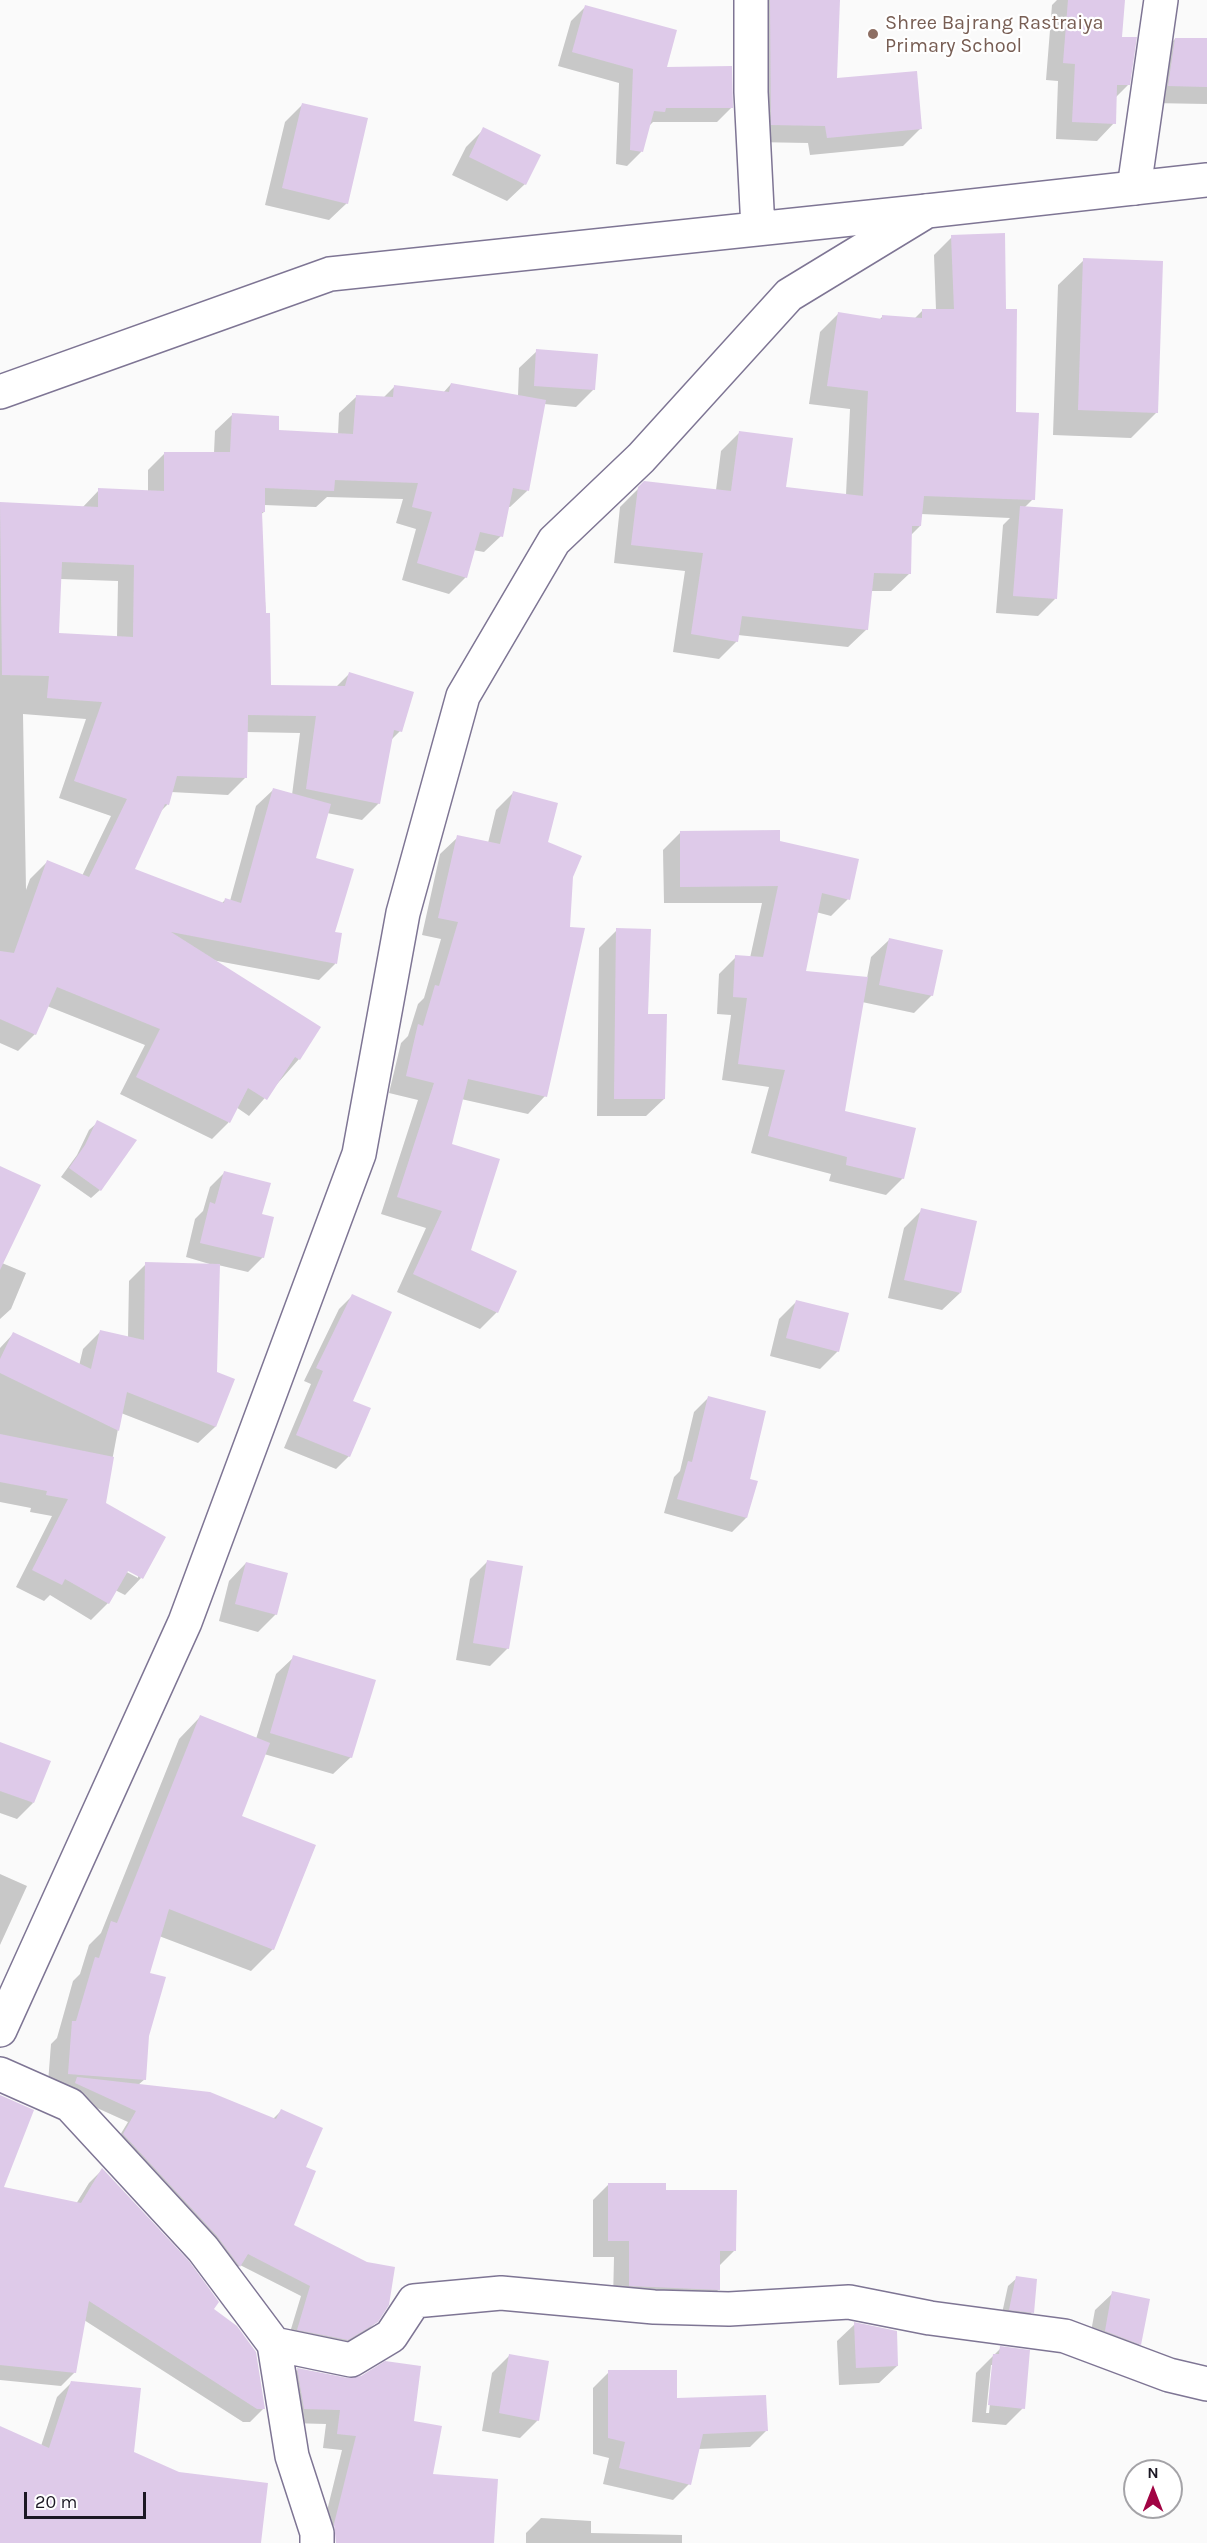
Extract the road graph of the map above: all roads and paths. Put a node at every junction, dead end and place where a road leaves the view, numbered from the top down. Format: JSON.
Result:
{"nodes":[{"id":1,"x":751,"y":0,"type":"edge"},
{"id":2,"x":1161,"y":0,"type":"edge"},
{"id":3,"x":1207,"y":180,"type":"edge"},
{"id":4,"x":1134,"y":188,"type":"junction"},
{"id":5,"x":927,"y":211,"type":"junction"},
{"id":6,"x":758,"y":229,"type":"junction"},
{"id":7,"x":0,"y":392,"type":"edge"},
{"id":8,"x":0,"y":2031,"type":"edge"},
{"id":9,"x":0,"y":2074,"type":"edge"},
{"id":10,"x":274,"y":2344,"type":"junction"},
{"id":11,"x":1207,"y":2384,"type":"edge"},
{"id":12,"x":318,"y":2543,"type":"edge"}],
"edges":[{"from":1,"to":6,"type":"street"},
{"from":2,"to":4,"type":"street"},
{"from":3,"to":4,"type":"street"},
{"from":4,"to":5,"type":"street"},
{"from":5,"to":6,"type":"street"},
{"from":5,"to":8,"type":"street"},
{"from":6,"to":7,"type":"street"},
{"from":9,"to":10,"type":"street"},
{"from":10,"to":11,"type":"street"},
{"from":10,"to":12,"type":"street"}]}
